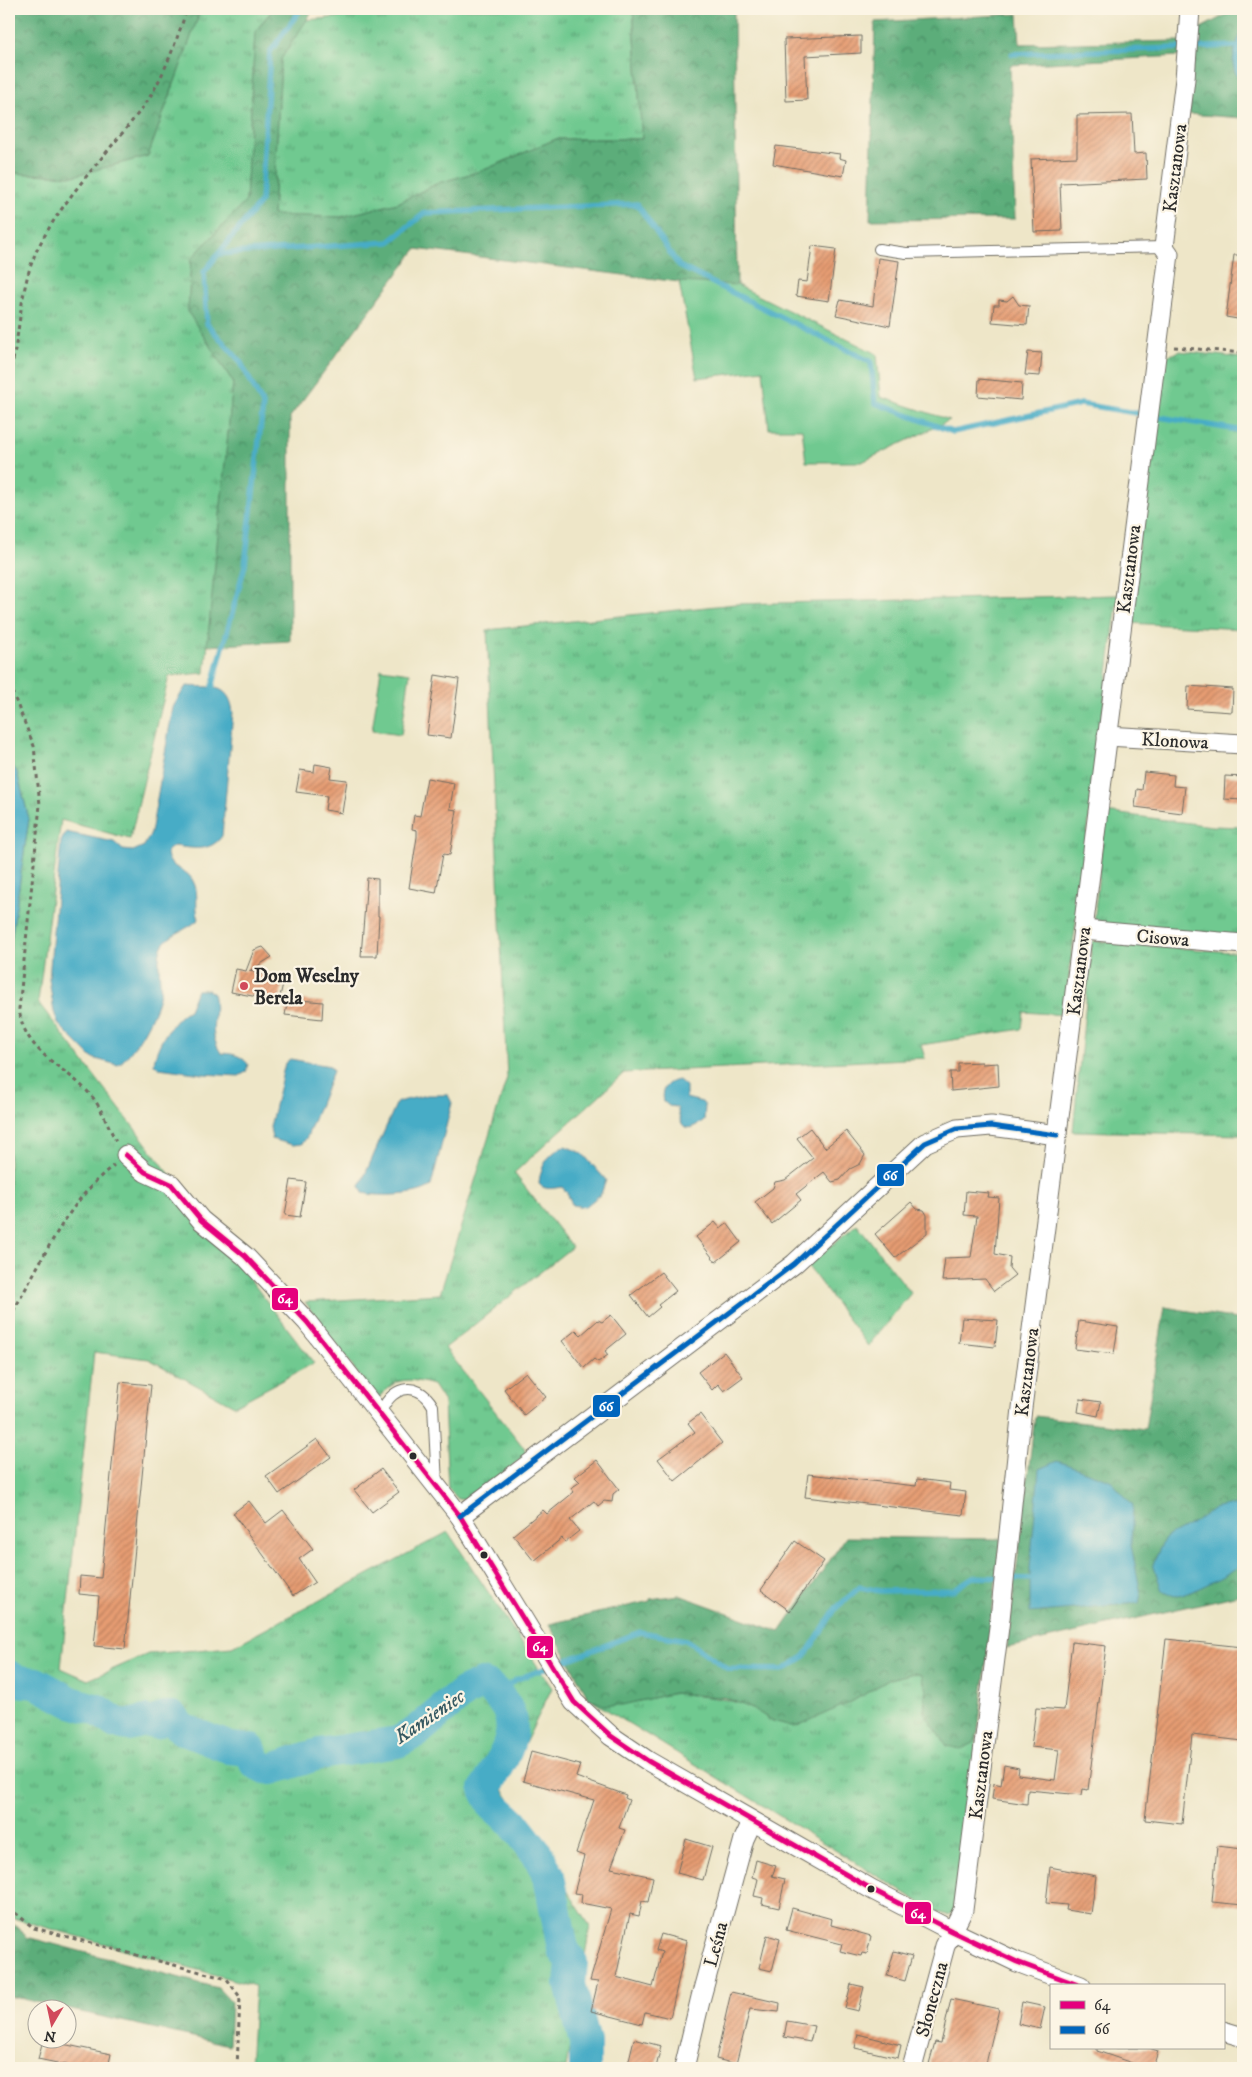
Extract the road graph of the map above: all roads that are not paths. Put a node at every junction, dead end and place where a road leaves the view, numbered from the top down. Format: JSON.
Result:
{"nodes":[{"id":1,"x":1190,"y":9,"type":"edge"},
{"id":2,"x":1164,"y":246,"type":"junction"},
{"id":3,"x":879,"y":249,"type":"dead end"},
{"id":4,"x":1107,"y":736,"type":"junction"},
{"id":5,"x":1243,"y":744,"type":"edge"},
{"id":6,"x":1083,"y":930,"type":"junction"},
{"id":7,"x":1243,"y":944,"type":"edge"},
{"id":8,"x":1057,"y":1135,"type":"junction"},
{"id":9,"x":126,"y":1155,"type":"road end"},
{"id":10,"x":380,"y":1416,"type":"junction"},
{"id":11,"x":437,"y":1485,"type":"junction"},
{"id":12,"x":460,"y":1516,"type":"junction"},
{"id":13,"x":752,"y":1822,"type":"junction"},
{"id":14,"x":952,"y":1931,"type":"junction"},
{"id":15,"x":1076,"y":1984,"type":"edge"},
{"id":16,"x":1224,"y":2031,"type":"edge"},
{"id":17,"x":1243,"y":2037,"type":"edge"},
{"id":18,"x":684,"y":2068,"type":"edge"},
{"id":19,"x":912,"y":2068,"type":"edge"}],
"edges":[{"from":1,"to":2,"type":"street","name":"Kasztanowa"},
{"from":2,"to":3,"type":"lane"},
{"from":2,"to":4,"type":"street","name":"Kasztanowa"},
{"from":4,"to":5,"type":"street","name":"Klonowa"},
{"from":4,"to":6,"type":"street","name":"Kasztanowa"},
{"from":6,"to":7,"type":"street","name":"Cisowa"},
{"from":6,"to":8,"type":"street","name":"Kasztanowa"},
{"from":8,"to":12,"type":"street"},
{"from":8,"to":14,"type":"street","name":"Kasztanowa"},
{"from":9,"to":10,"type":"street"},
{"from":10,"to":11,"type":"street"},
{"from":10,"to":11,"type":"lane"},
{"from":11,"to":12,"type":"street"},
{"from":12,"to":13,"type":"street"},
{"from":13,"to":14,"type":"street"},
{"from":13,"to":18,"type":"street","name":"Leśna"},
{"from":14,"to":15,"type":"street"},
{"from":14,"to":19,"type":"street","name":"Słoneczna"},
{"from":16,"to":17,"type":"street"}]}
